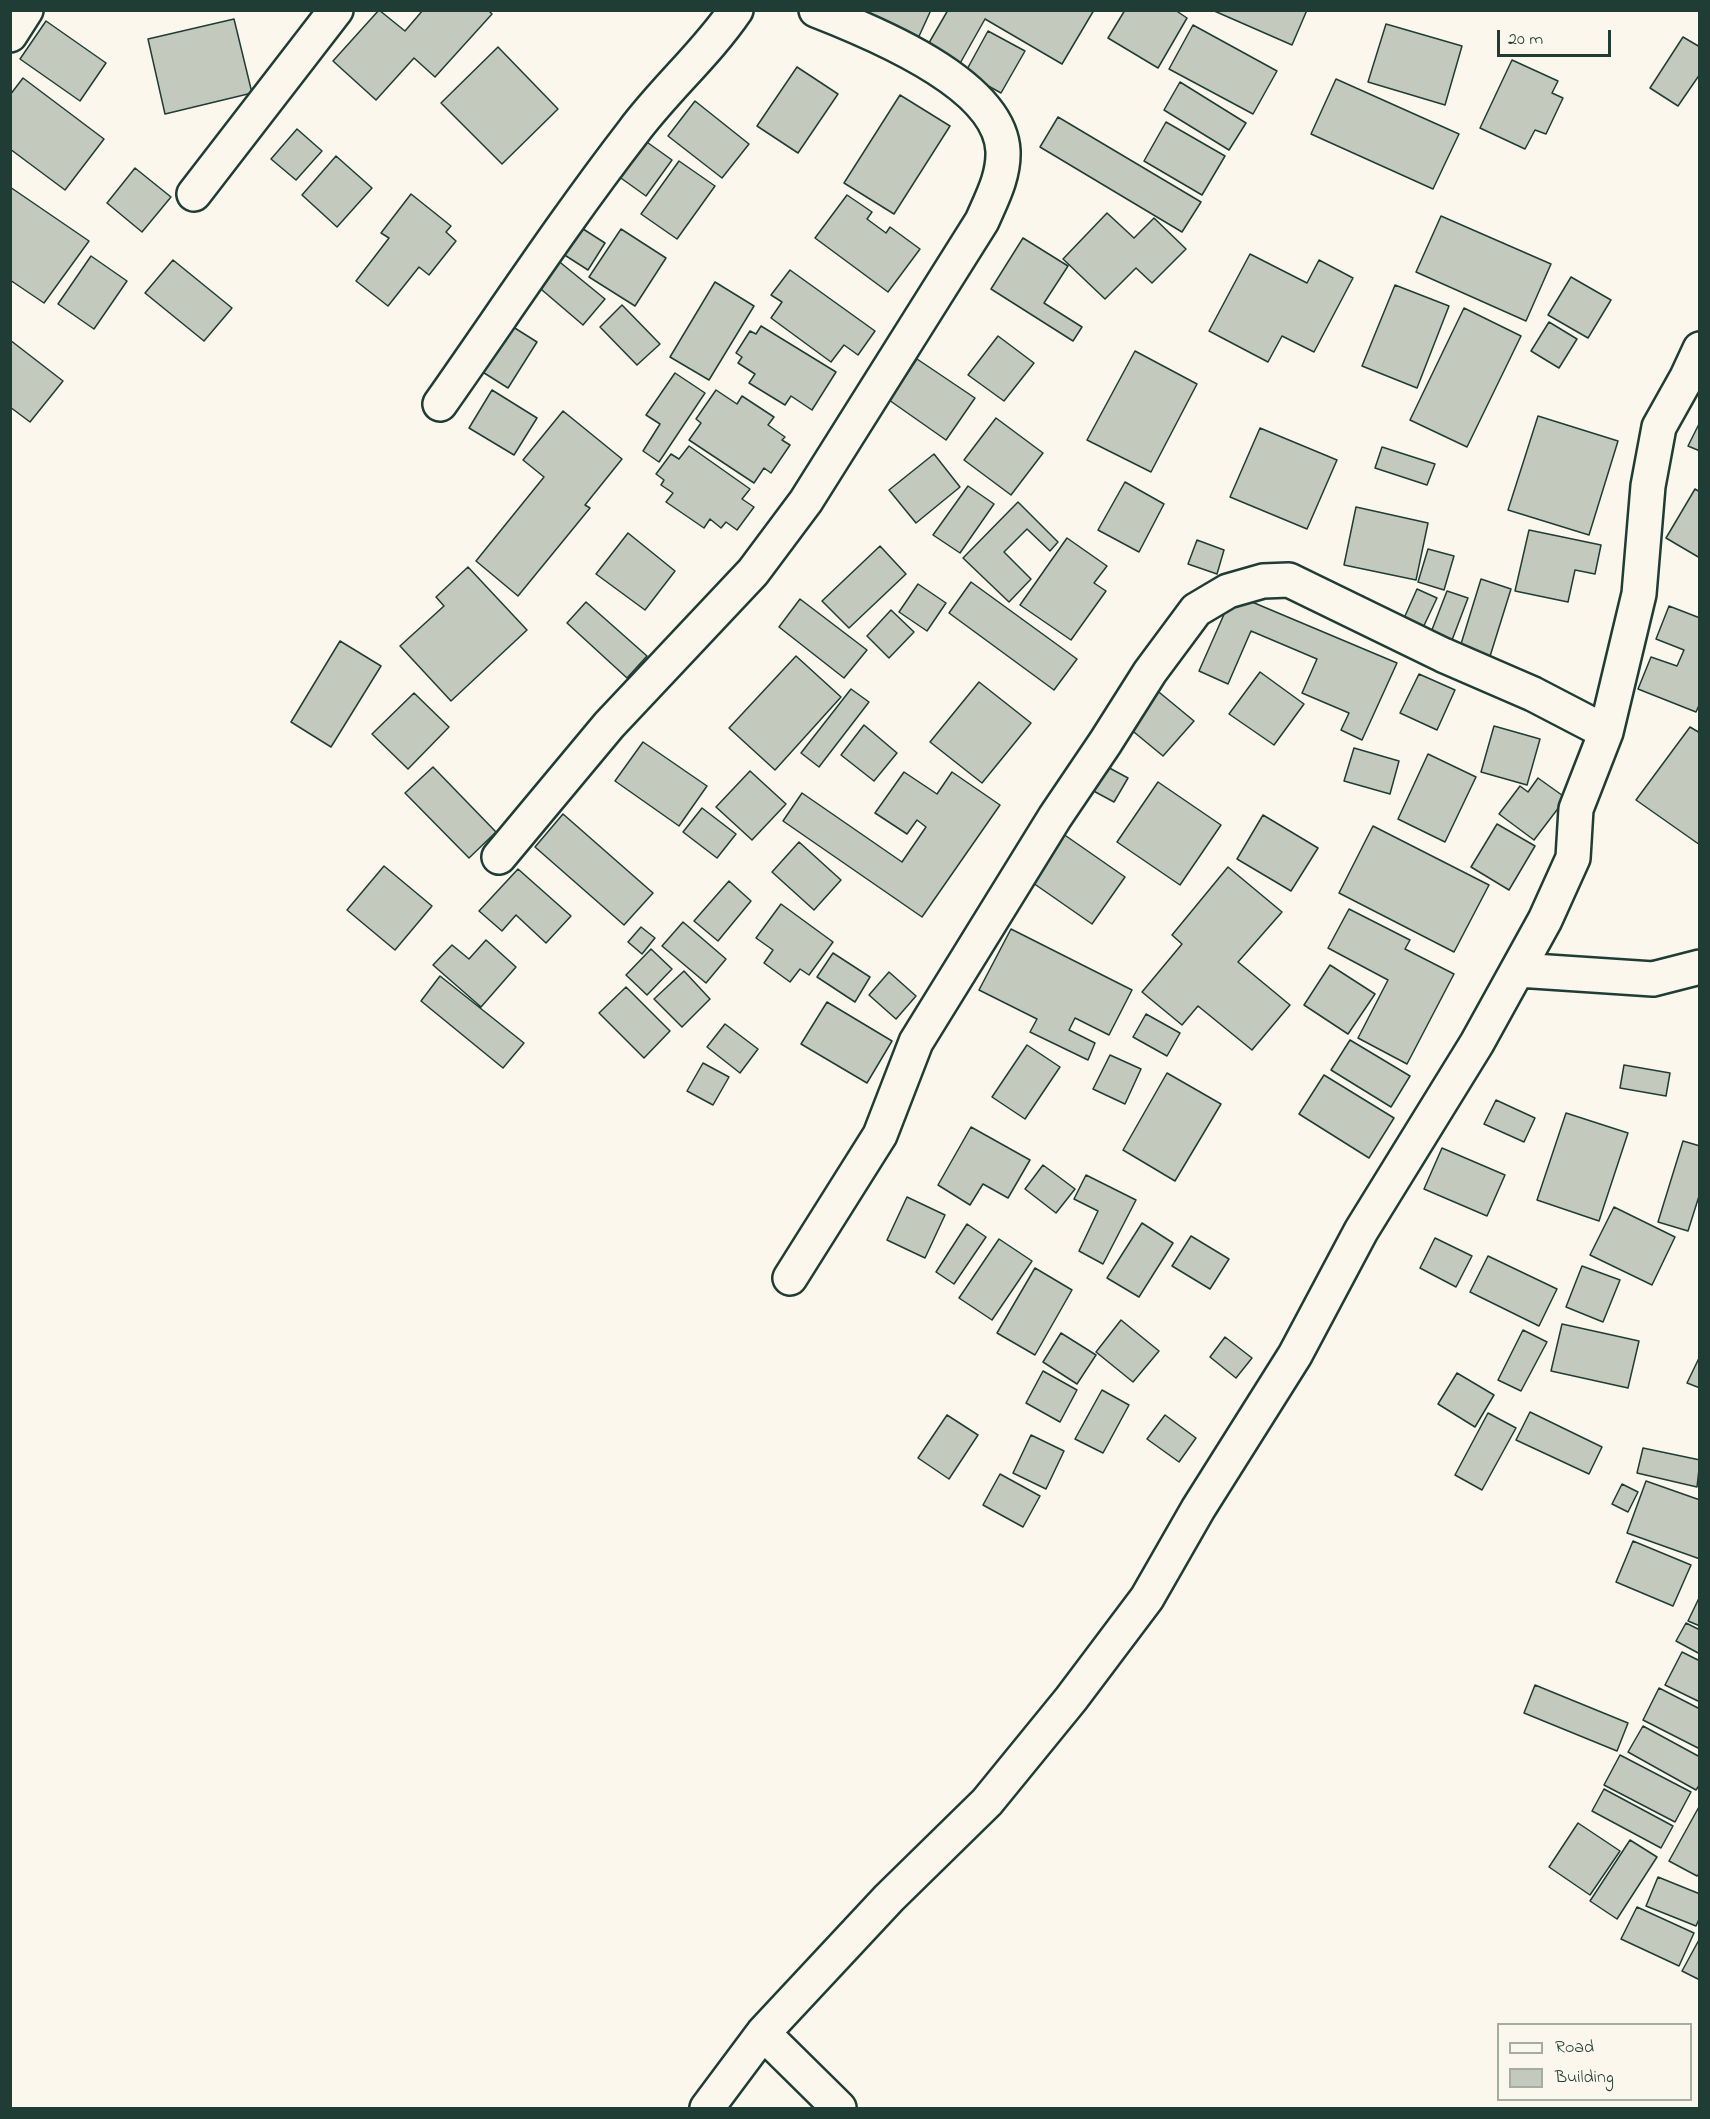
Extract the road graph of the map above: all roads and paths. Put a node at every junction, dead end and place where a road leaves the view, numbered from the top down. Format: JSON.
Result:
{"nodes":[{"id":1,"x":26,"y":10,"type":"edge"},
{"id":2,"x":336,"y":10,"type":"edge"},
{"id":3,"x":736,"y":10,"type":"edge"},
{"id":4,"x":816,"y":10,"type":"edge"},
{"id":5,"x":10,"y":35,"type":"edge"},
{"id":6,"x":194,"y":194,"type":"dead end"},
{"id":7,"x":1700,"y":349,"type":"edge"},
{"id":8,"x":440,"y":404,"type":"dead end"},
{"id":9,"x":1606,"y":732,"type":"junction"},
{"id":10,"x":499,"y":857,"type":"dead end"},
{"id":11,"x":1700,"y":967,"type":"edge"},
{"id":12,"x":1518,"y":970,"type":"junction"},
{"id":13,"x":790,"y":1278,"type":"dead end"},
{"id":14,"x":763,"y":2033,"type":"junction"},
{"id":15,"x":707,"y":2109,"type":"edge"},
{"id":16,"x":839,"y":2109,"type":"edge"}],
"edges":[{"from":1,"to":5,"type":"street"},
{"from":2,"to":6,"type":"street"},
{"from":3,"to":8,"type":"street"},
{"from":4,"to":10,"type":"street"},
{"from":7,"to":9,"type":"street"},
{"from":9,"to":12,"type":"street"},
{"from":9,"to":13,"type":"street"},
{"from":11,"to":12,"type":"street"},
{"from":12,"to":14,"type":"street"},
{"from":14,"to":15,"type":"street"},
{"from":14,"to":16,"type":"street"}]}
